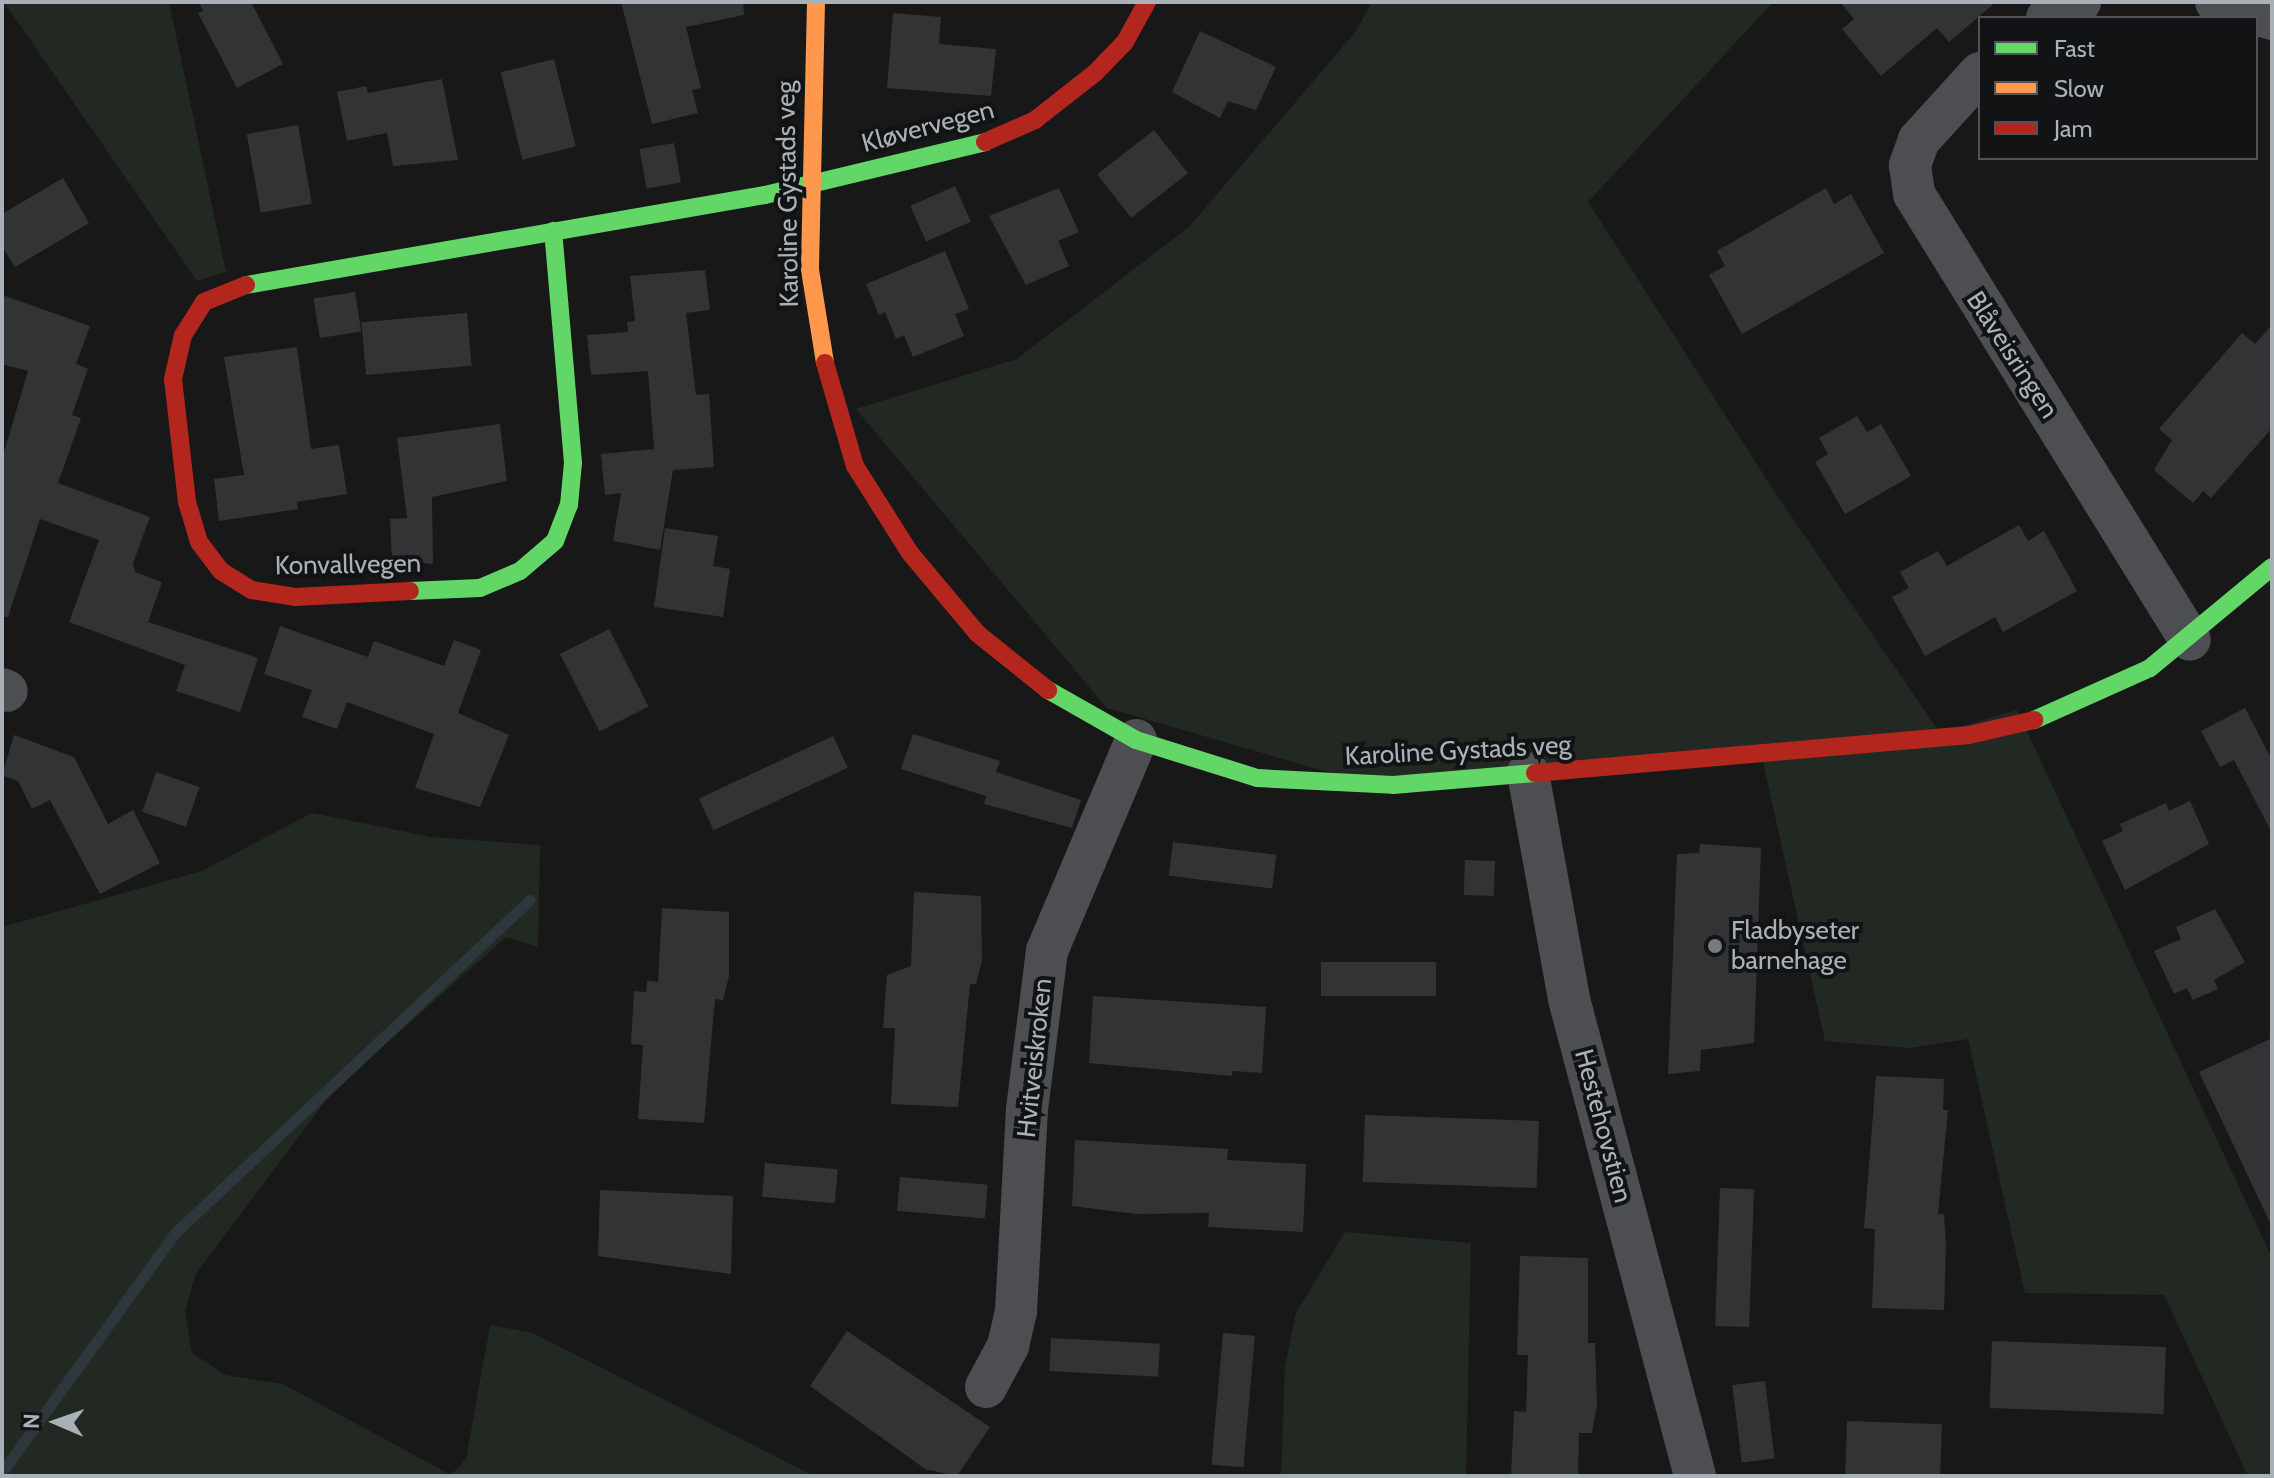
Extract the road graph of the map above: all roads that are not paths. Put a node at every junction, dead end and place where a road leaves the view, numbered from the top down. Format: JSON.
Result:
{"nodes":[{"id":1,"x":816,"y":2,"type":"edge"},
{"id":2,"x":1147,"y":2,"type":"edge"},
{"id":3,"x":2080,"y":2,"type":"edge"},
{"id":4,"x":2216,"y":2,"type":"edge"},
{"id":5,"x":2051,"y":16,"type":"edge"},
{"id":6,"x":2272,"y":19,"type":"edge"},
{"id":7,"x":1978,"y":75,"type":"edge"},
{"id":8,"x":811,"y":182,"type":"junction"},
{"id":9,"x":553,"y":231,"type":"junction"},
{"id":10,"x":2271,"y":571,"type":"edge"},
{"id":11,"x":2190,"y":640,"type":"junction"},
{"id":12,"x":1136,"y":740,"type":"junction"},
{"id":13,"x":1528,"y":773,"type":"junction"},
{"id":14,"x":986,"y":1387,"type":"dead end"},
{"id":15,"x":1695,"y":1476,"type":"edge"}],
"edges":[{"from":1,"to":8,"type":"street","name":"Karoline Gystads veg"},
{"from":2,"to":8,"type":"street","name":"Kløvervegen"},
{"from":3,"to":5,"type":"street"},
{"from":4,"to":6,"type":"street"},
{"from":7,"to":11,"type":"street","name":"Blåveisringen"},
{"from":8,"to":9,"type":"street","name":"Konvallvegen"},
{"from":8,"to":12,"type":"street","name":"Karoline Gystads veg"},
{"from":9,"to":9,"type":"street","name":"Konvallvegen"},
{"from":10,"to":11,"type":"street","name":"Karoline Gystads veg"},
{"from":11,"to":13,"type":"street","name":"Karoline Gystads veg"},
{"from":12,"to":13,"type":"street","name":"Karoline Gystads veg"},
{"from":12,"to":14,"type":"street","name":"Hvitveiskroken"},
{"from":13,"to":15,"type":"street","name":"Hestehovstien"}]}
